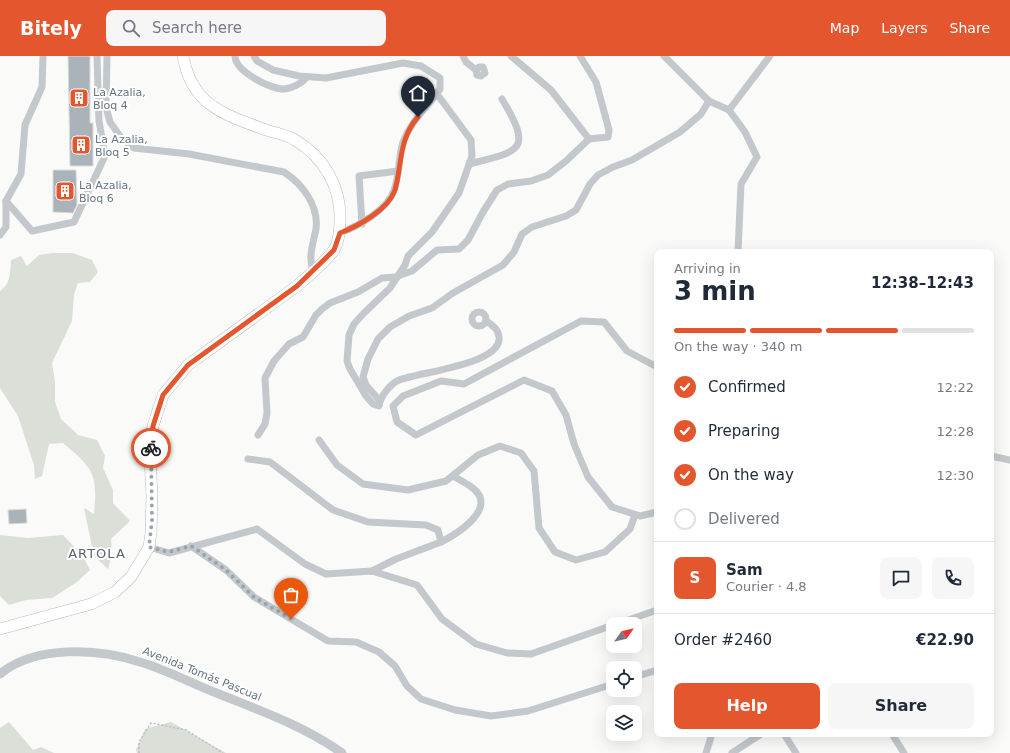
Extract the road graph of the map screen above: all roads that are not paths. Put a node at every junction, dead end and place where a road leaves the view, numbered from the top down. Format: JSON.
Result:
{"nodes":[{"id":1,"x":43,"y":56,"type":"edge"},
{"id":2,"x":97,"y":56,"type":"edge"},
{"id":3,"x":107,"y":56,"type":"edge"},
{"id":4,"x":183,"y":56,"type":"edge"},
{"id":5,"x":235,"y":56,"type":"edge"},
{"id":6,"x":254,"y":56,"type":"edge"},
{"id":7,"x":399,"y":56,"type":"edge"},
{"id":8,"x":464,"y":56,"type":"edge"},
{"id":9,"x":510,"y":56,"type":"edge"},
{"id":10,"x":580,"y":56,"type":"edge"},
{"id":11,"x":664,"y":56,"type":"edge"},
{"id":12,"x":770,"y":56,"type":"edge"},
{"id":13,"x":398,"y":64,"type":"junction"},
{"id":14,"x":476,"y":70,"type":"dead end"},
{"id":15,"x":307,"y":77,"type":"junction"},
{"id":16,"x":437,"y":94,"type":"junction"},
{"id":17,"x":502,"y":99,"type":"dead end"},
{"id":18,"x":709,"y":101,"type":"junction"},
{"id":19,"x":729,"y":110,"type":"junction"},
{"id":20,"x":589,"y":139,"type":"junction"},
{"id":21,"x":469,"y":164,"type":"junction"},
{"id":22,"x":398,"y":171,"type":"junction"},
{"id":23,"x":6,"y":201,"type":"junction"},
{"id":24,"x":362,"y":224,"type":"junction"},
{"id":25,"x":340,"y":233,"type":"junction"},
{"id":26,"x":0,"y":234,"type":"edge"},
{"id":27,"x":738,"y":249,"type":"edge"},
{"id":28,"x":313,"y":271,"type":"junction"},
{"id":29,"x":395,"y":277,"type":"junction"},
{"id":30,"x":486,"y":321,"type":"dead end"},
{"id":31,"x":654,"y":365,"type":"edge"},
{"id":32,"x":380,"y":401,"type":"junction"},
{"id":33,"x":258,"y":435,"type":"dead end"},
{"id":34,"x":319,"y":440,"type":"dead end"},
{"id":35,"x":994,"y":457,"type":"edge"},
{"id":36,"x":248,"y":459,"type":"dead end"},
{"id":37,"x":1010,"y":460,"type":"edge"},
{"id":38,"x":453,"y":476,"type":"junction"},
{"id":39,"x":654,"y":513,"type":"edge"},
{"id":40,"x":635,"y":515,"type":"junction"},
{"id":41,"x":441,"y":542,"type":"junction"},
{"id":42,"x":191,"y":546,"type":"junction"},
{"id":43,"x":149,"y":547,"type":"junction"},
{"id":44,"x":372,"y":571,"type":"junction"},
{"id":45,"x":654,"y":611,"type":"edge"},
{"id":46,"x":637,"y":617,"type":"edge"},
{"id":47,"x":606,"y":627,"type":"edge"},
{"id":48,"x":0,"y":629,"type":"edge"},
{"id":49,"x":654,"y":671,"type":"edge"},
{"id":50,"x":0,"y":674,"type":"edge"},
{"id":51,"x":642,"y":675,"type":"edge"},
{"id":52,"x":606,"y":686,"type":"edge"},
{"id":53,"x":711,"y":737,"type":"edge"},
{"id":54,"x":756,"y":737,"type":"edge"},
{"id":55,"x":786,"y":737,"type":"edge"},
{"id":56,"x":894,"y":737,"type":"edge"},
{"id":57,"x":342,"y":753,"type":"edge"},
{"id":58,"x":706,"y":753,"type":"edge"},
{"id":59,"x":732,"y":753,"type":"edge"},
{"id":60,"x":796,"y":753,"type":"edge"},
{"id":61,"x":904,"y":753,"type":"edge"}],
"edges":[{"from":1,"to":23,"type":"street"},
{"from":2,"to":23,"type":"street"},
{"from":3,"to":28,"type":"street"},
{"from":4,"to":25,"type":"main road"},
{"from":5,"to":15,"type":"street"},
{"from":6,"to":15,"type":"street"},
{"from":7,"to":13,"type":"street"},
{"from":8,"to":14,"type":"street"},
{"from":9,"to":20,"type":"street"},
{"from":10,"to":20,"type":"street"},
{"from":11,"to":18,"type":"street"},
{"from":12,"to":19,"type":"street"},
{"from":13,"to":15,"type":"street"},
{"from":13,"to":16,"type":"street"},
{"from":16,"to":21,"type":"street"},
{"from":16,"to":22,"type":"street"},
{"from":17,"to":21,"type":"street"},
{"from":18,"to":19,"type":"street"},
{"from":18,"to":32,"type":"street"},
{"from":19,"to":27,"type":"street"},
{"from":20,"to":29,"type":"street"},
{"from":21,"to":29,"type":"street"},
{"from":22,"to":24,"type":"street"},
{"from":22,"to":24,"type":"street"},
{"from":23,"to":26,"type":"street"},
{"from":24,"to":25,"type":"street"},
{"from":25,"to":28,"type":"main road"},
{"from":28,"to":43,"type":"main road"},
{"from":29,"to":32,"type":"street"},
{"from":29,"to":33,"type":"street"},
{"from":30,"to":32,"type":"street"},
{"from":31,"to":40,"type":"street"},
{"from":34,"to":38,"type":"street"},
{"from":35,"to":37,"type":"street"},
{"from":36,"to":41,"type":"street"},
{"from":38,"to":40,"type":"street"},
{"from":38,"to":41,"type":"street"},
{"from":39,"to":40,"type":"street"},
{"from":41,"to":44,"type":"street"},
{"from":42,"to":43,"type":"street"},
{"from":42,"to":44,"type":"street"},
{"from":42,"to":52,"type":"street"},
{"from":43,"to":48,"type":"main road"},
{"from":44,"to":47,"type":"street"},
{"from":45,"to":46,"type":"street"},
{"from":49,"to":51,"type":"street"},
{"from":50,"to":57,"type":"street","name":"Avenida Tomás Pascual"},
{"from":53,"to":58,"type":"street"},
{"from":54,"to":59,"type":"street"},
{"from":55,"to":60,"type":"street"},
{"from":56,"to":61,"type":"street"}]}
